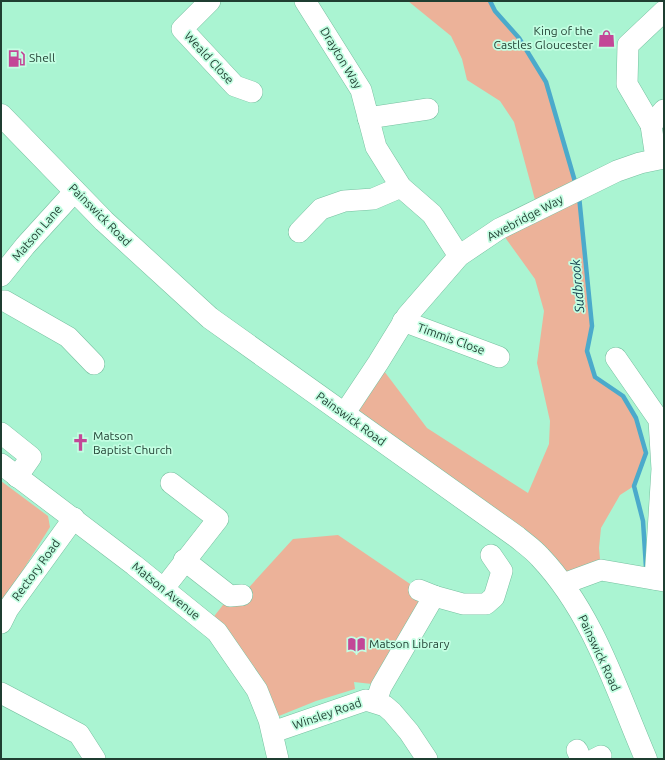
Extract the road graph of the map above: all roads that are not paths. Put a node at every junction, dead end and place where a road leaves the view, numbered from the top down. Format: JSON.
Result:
{"nodes":[{"id":1,"x":210,"y":1,"type":"edge"},
{"id":2,"x":305,"y":1,"type":"edge"},
{"id":3,"x":664,"y":11,"type":"edge"},
{"id":4,"x":252,"y":92,"type":"dead end"},
{"id":5,"x":428,"y":109,"type":"dead end"},
{"id":6,"x":1,"y":115,"type":"edge"},
{"id":7,"x":368,"y":118,"type":"junction"},
{"id":8,"x":658,"y":118,"type":"edge"},
{"id":9,"x":660,"y":158,"type":"edge"},
{"id":10,"x":401,"y":187,"type":"junction"},
{"id":11,"x":75,"y":191,"type":"junction"},
{"id":12,"x":302,"y":234,"type":"dead end"},
{"id":13,"x":459,"y":256,"type":"junction"},
{"id":14,"x":1,"y":276,"type":"edge"},
{"id":15,"x":2,"y":303,"type":"edge"},
{"id":16,"x":403,"y":321,"type":"junction"},
{"id":17,"x":499,"y":357,"type":"dead end"},
{"id":18,"x":616,"y":358,"type":"dead end"},
{"id":19,"x":94,"y":364,"type":"dead end"},
{"id":20,"x":344,"y":414,"type":"junction"},
{"id":21,"x":1,"y":433,"type":"edge"},
{"id":22,"x":9,"y":471,"type":"edge"},
{"id":23,"x":171,"y":483,"type":"dead end"},
{"id":24,"x":74,"y":518,"type":"junction"},
{"id":25,"x":491,"y":555,"type":"dead end"},
{"id":26,"x":184,"y":560,"type":"junction"},
{"id":27,"x":660,"y":580,"type":"edge"},
{"id":28,"x":563,"y":584,"type":"junction"},
{"id":29,"x":164,"y":588,"type":"junction"},
{"id":30,"x":242,"y":595,"type":"dead end"},
{"id":31,"x":1,"y":623,"type":"edge"},
{"id":32,"x":1,"y":693,"type":"edge"},
{"id":33,"x":376,"y":702,"type":"junction"},
{"id":34,"x":273,"y":732,"type":"junction"},
{"id":35,"x":96,"y":759,"type":"edge"},
{"id":36,"x":278,"y":759,"type":"edge"},
{"id":37,"x":427,"y":759,"type":"edge"},
{"id":38,"x":646,"y":759,"type":"edge"}],
"edges":[{"from":1,"to":4,"type":"street","name":"Weald Close"},
{"from":2,"to":7,"type":"street","name":"Drayton Way"},
{"from":3,"to":8,"type":"street"},
{"from":5,"to":7,"type":"street"},
{"from":6,"to":11,"type":"main road","name":"Painswick Road"},
{"from":7,"to":10,"type":"street","name":"Drayton Way"},
{"from":8,"to":9,"type":"street"},
{"from":9,"to":13,"type":"street","name":"Awebridge Way"},
{"from":10,"to":12,"type":"street"},
{"from":10,"to":13,"type":"street","name":"Drayton Way"},
{"from":11,"to":14,"type":"street","name":"Matson Lane"},
{"from":11,"to":20,"type":"main road","name":"Painswick Road"},
{"from":13,"to":16,"type":"street","name":"Awebridge Way"},
{"from":15,"to":19,"type":"street"},
{"from":16,"to":17,"type":"street","name":"Timmis Close"},
{"from":16,"to":20,"type":"street","name":"Awebridge Way"},
{"from":18,"to":27,"type":"street"},
{"from":20,"to":28,"type":"main road","name":"Painswick Road"},
{"from":21,"to":22,"type":"street"},
{"from":22,"to":24,"type":"street","name":"Matson Avenue"},
{"from":23,"to":26,"type":"street"},
{"from":24,"to":29,"type":"street","name":"Matson Avenue"},
{"from":24,"to":31,"type":"street","name":"Rectory Road"},
{"from":25,"to":33,"type":"street"},
{"from":26,"to":29,"type":"street"},
{"from":26,"to":30,"type":"street"},
{"from":27,"to":28,"type":"street"},
{"from":28,"to":38,"type":"main road","name":"Painswick Road"},
{"from":29,"to":34,"type":"street","name":"Matson Avenue"},
{"from":32,"to":35,"type":"street"},
{"from":33,"to":34,"type":"street","name":"Winsley Road"},
{"from":33,"to":37,"type":"street","name":"Winsley Road"},
{"from":34,"to":36,"type":"street","name":"Matson Avenue"}]}
